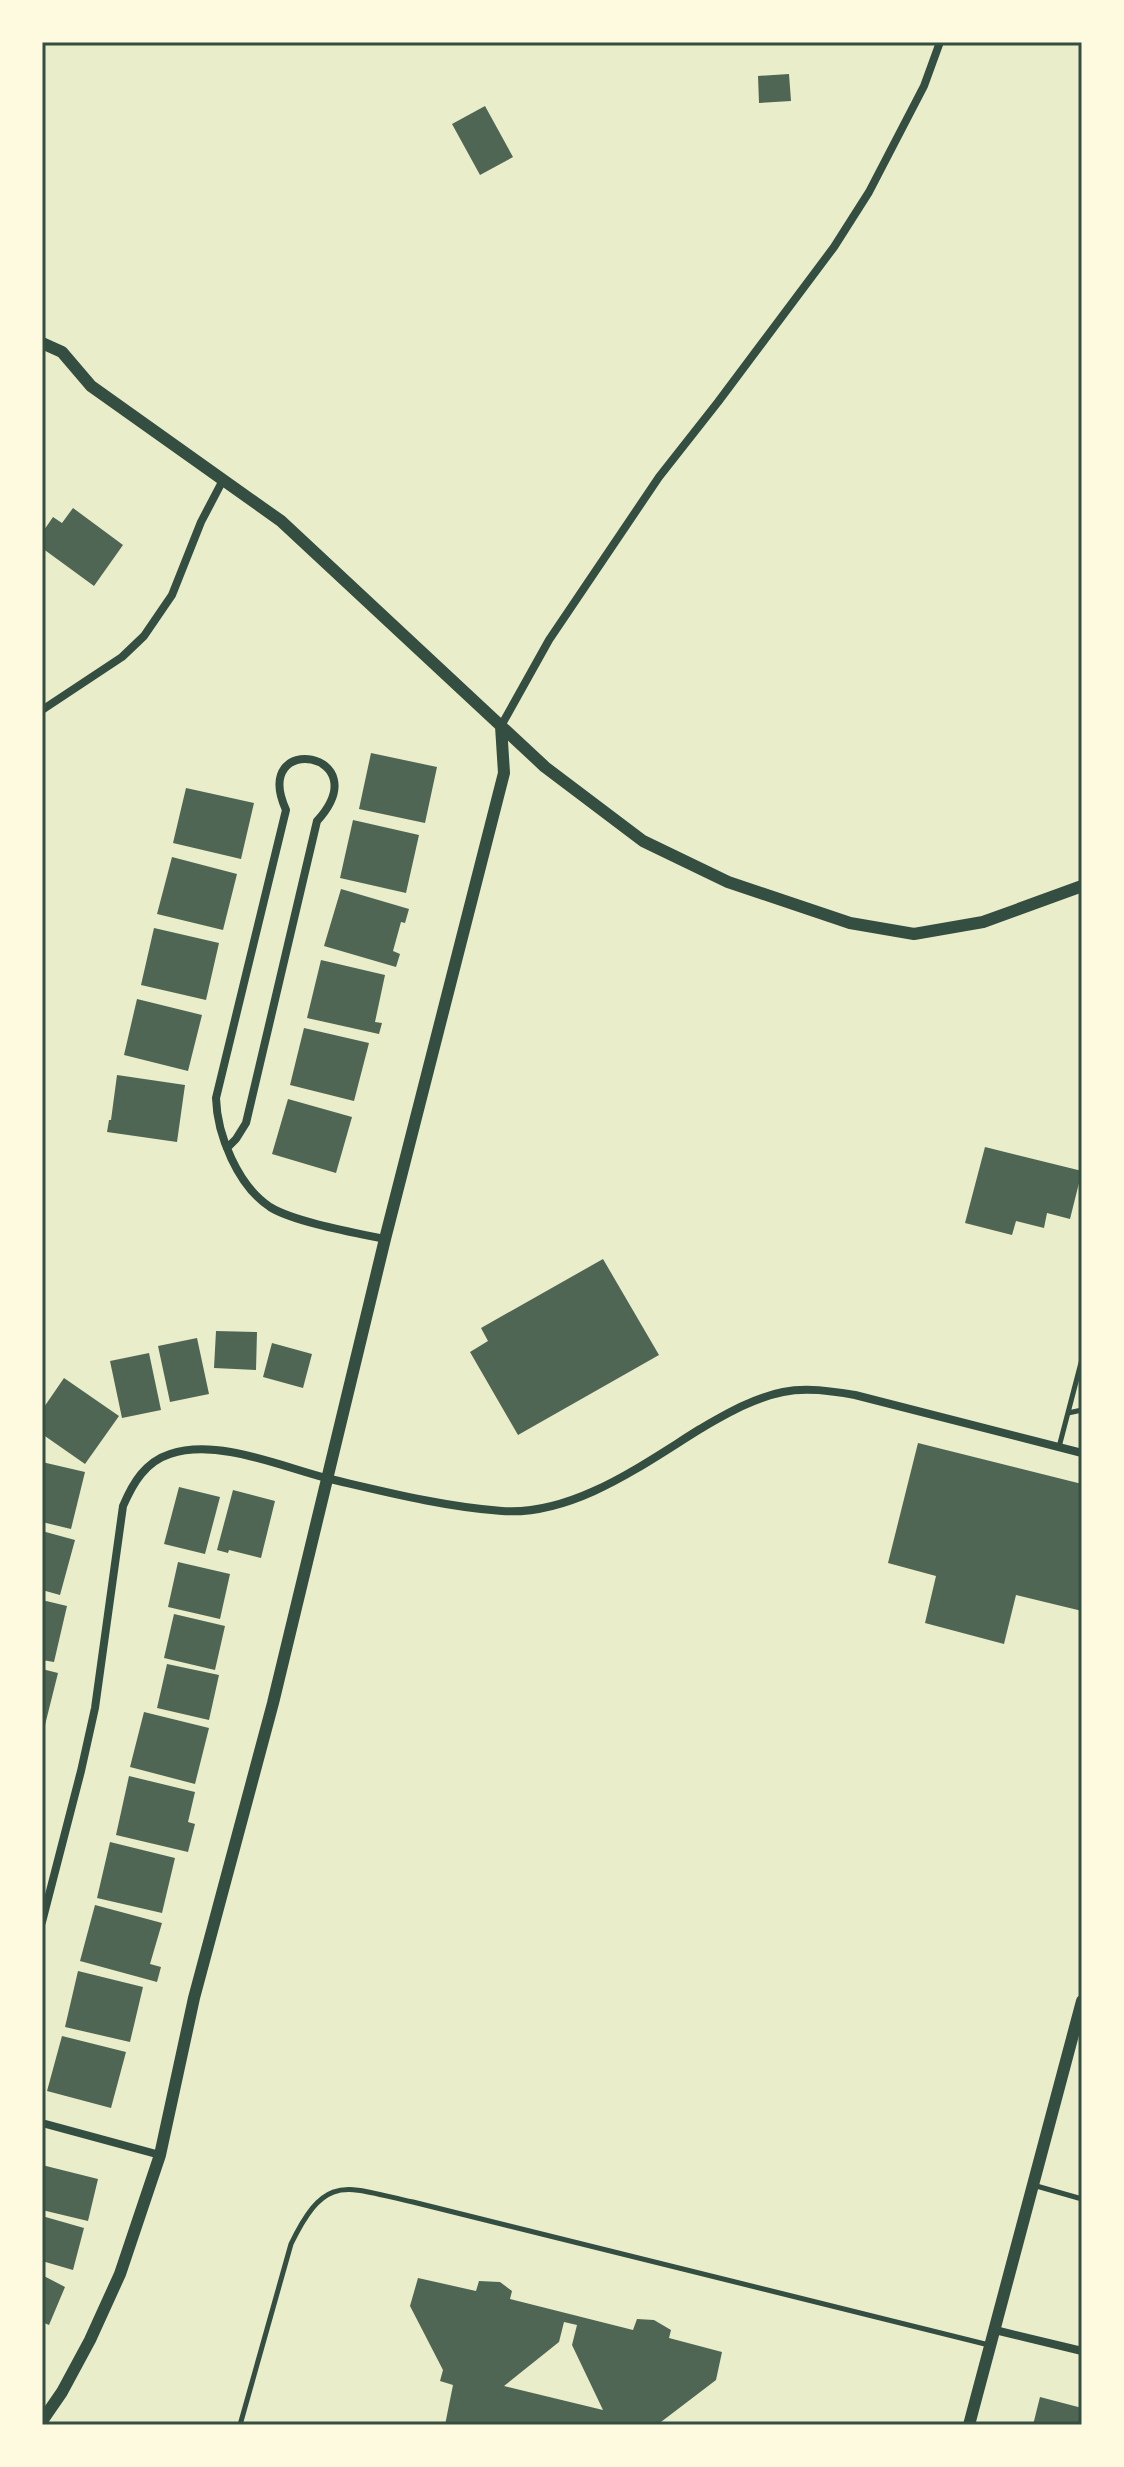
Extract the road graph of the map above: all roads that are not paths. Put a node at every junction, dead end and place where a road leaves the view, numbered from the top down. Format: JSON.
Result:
{"nodes":[{"id":1,"x":940,"y":42,"type":"edge"},
{"id":2,"x":42,"y":343,"type":"edge"},
{"id":3,"x":223,"y":480,"type":"junction"},
{"id":4,"x":42,"y":710,"type":"edge"},
{"id":5,"x":501,"y":726,"type":"junction"},
{"id":6,"x":1082,"y":886,"type":"edge"},
{"id":7,"x":227,"y":1148,"type":"junction"},
{"id":8,"x":385,"y":1239,"type":"junction"},
{"id":9,"x":1082,"y":1359,"type":"edge"},
{"id":10,"x":1082,"y":1410,"type":"edge"},
{"id":11,"x":1068,"y":1413,"type":"junction"},
{"id":12,"x":1059,"y":1447,"type":"junction"},
{"id":13,"x":1082,"y":1453,"type":"edge"},
{"id":14,"x":328,"y":1478,"type":"junction"},
{"id":15,"x":42,"y":1922,"type":"edge"},
{"id":16,"x":1082,"y":2001,"type":"edge"},
{"id":17,"x":42,"y":2123,"type":"edge"},
{"id":18,"x":160,"y":2155,"type":"junction"},
{"id":19,"x":1033,"y":2185,"type":"junction"},
{"id":20,"x":1082,"y":2199,"type":"edge"},
{"id":21,"x":995,"y":2330,"type":"junction"},
{"id":22,"x":990,"y":2345,"type":"junction"},
{"id":23,"x":1082,"y":2351,"type":"edge"},
{"id":24,"x":42,"y":2421,"type":"edge"},
{"id":25,"x":240,"y":2425,"type":"edge"},
{"id":26,"x":969,"y":2425,"type":"edge"}],
"edges":[{"from":1,"to":5,"type":"street"},
{"from":2,"to":3,"type":"street"},
{"from":3,"to":4,"type":"street"},
{"from":3,"to":5,"type":"street"},
{"from":5,"to":6,"type":"street"},
{"from":5,"to":8,"type":"street"},
{"from":7,"to":7,"type":"street"},
{"from":7,"to":8,"type":"street"},
{"from":8,"to":14,"type":"street"},
{"from":9,"to":11,"type":"lane"},
{"from":10,"to":11,"type":"lane"},
{"from":11,"to":12,"type":"lane"},
{"from":12,"to":13,"type":"street"},
{"from":12,"to":14,"type":"street"},
{"from":14,"to":15,"type":"street"},
{"from":14,"to":18,"type":"street"},
{"from":16,"to":19,"type":"street"},
{"from":17,"to":18,"type":"street"},
{"from":18,"to":24,"type":"street"},
{"from":19,"to":20,"type":"lane"},
{"from":19,"to":21,"type":"street"},
{"from":21,"to":22,"type":"street"},
{"from":21,"to":23,"type":"street"},
{"from":22,"to":25,"type":"lane"},
{"from":22,"to":26,"type":"street"}]}
